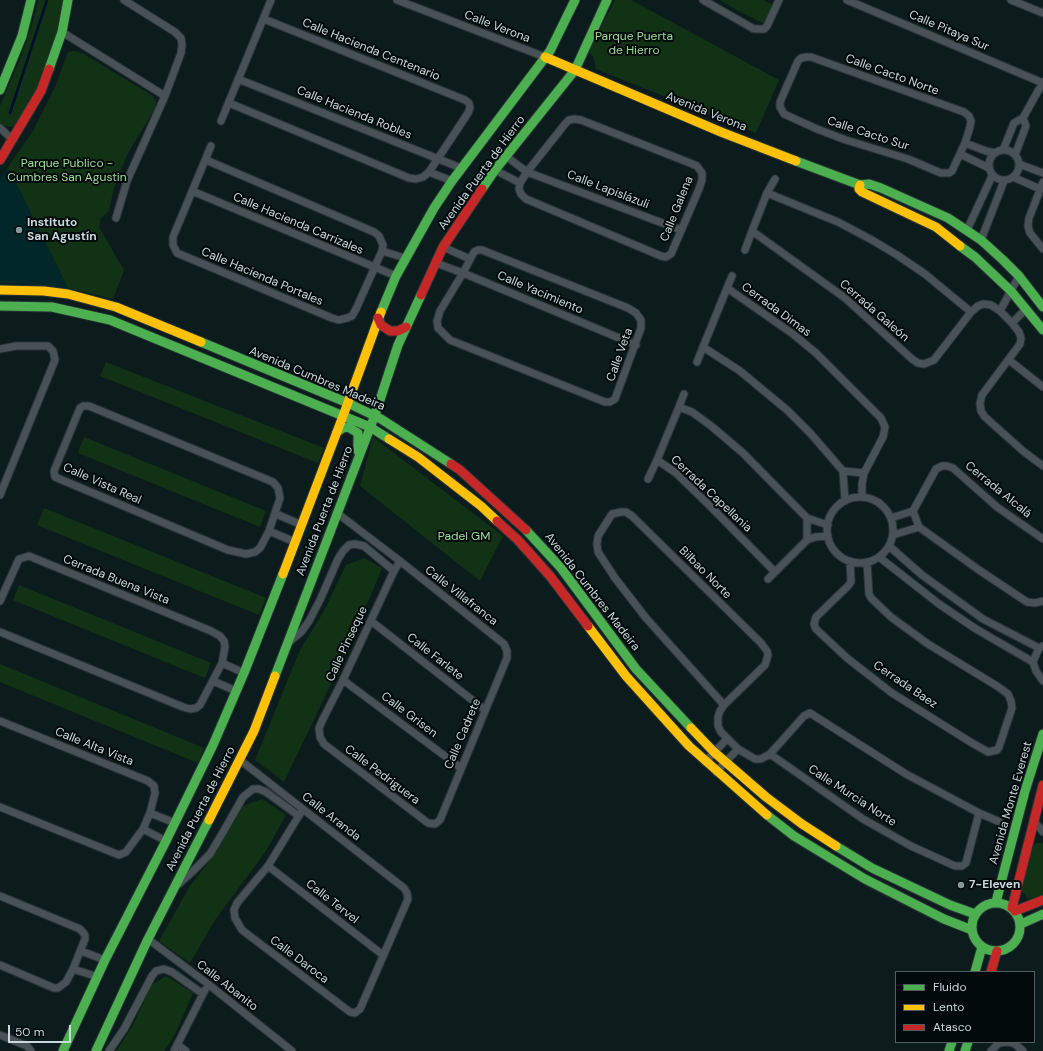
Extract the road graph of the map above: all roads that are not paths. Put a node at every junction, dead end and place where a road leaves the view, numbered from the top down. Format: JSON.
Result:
{"nodes":[{"id":1,"x":32,"y":0,"type":"edge"},
{"id":2,"x":68,"y":0,"type":"edge"},
{"id":3,"x":124,"y":0,"type":"edge"},
{"id":4,"x":271,"y":0,"type":"edge"},
{"id":5,"x":397,"y":0,"type":"edge"},
{"id":6,"x":575,"y":0,"type":"edge"},
{"id":7,"x":607,"y":0,"type":"edge"},
{"id":8,"x":704,"y":0,"type":"edge"},
{"id":9,"x":847,"y":0,"type":"edge"},
{"id":10,"x":1011,"y":0,"type":"edge"},
{"id":11,"x":776,"y":1,"type":"edge"},
{"id":12,"x":1043,"y":13,"type":"edge"},
{"id":13,"x":264,"y":19,"type":"junction"},
{"id":14,"x":62,"y":32,"type":"junction"},
{"id":15,"x":545,"y":56,"type":"junction"},
{"id":16,"x":575,"y":70,"type":"junction"},
{"id":17,"x":238,"y":79,"type":"junction"},
{"id":18,"x":1043,"y":82,"type":"edge"},
{"id":19,"x":0,"y":90,"type":"edge"},
{"id":20,"x":165,"y":96,"type":"junction"},
{"id":21,"x":229,"y":103,"type":"junction"},
{"id":22,"x":781,"y":111,"type":"joint"},
{"id":23,"x":1023,"y":118,"type":"junction"},
{"id":24,"x":221,"y":121,"type":"dead end"},
{"id":25,"x":0,"y":128,"type":"edge"},
{"id":26,"x":13,"y":140,"type":"junction"},
{"id":27,"x":965,"y":143,"type":"junction"},
{"id":28,"x":211,"y":146,"type":"dead end"},
{"id":29,"x":1003,"y":150,"type":"junction"},
{"id":30,"x":995,"y":153,"type":"junction"},
{"id":31,"x":960,"y":154,"type":"junction"},
{"id":32,"x":1015,"y":155,"type":"junction"},
{"id":33,"x":506,"y":157,"type":"junction"},
{"id":34,"x":438,"y":158,"type":"junction"},
{"id":35,"x":0,"y":160,"type":"edge"},
{"id":36,"x":206,"y":160,"type":"junction"},
{"id":37,"x":1019,"y":164,"type":"junction"},
{"id":38,"x":461,"y":168,"type":"junction"},
{"id":39,"x":989,"y":168,"type":"junction"},
{"id":40,"x":495,"y":170,"type":"junction"},
{"id":41,"x":429,"y":172,"type":"junction"},
{"id":42,"x":527,"y":172,"type":"junction"},
{"id":43,"x":1043,"y":173,"type":"edge"},
{"id":44,"x":992,"y":176,"type":"junction"},
{"id":45,"x":1013,"y":177,"type":"junction"},
{"id":46,"x":775,"y":179,"type":"dead end"},
{"id":47,"x":1004,"y":180,"type":"junction"},
{"id":48,"x":452,"y":181,"type":"junction"},
{"id":49,"x":520,"y":183,"type":"junction"},
{"id":50,"x":860,"y":186,"type":"junction"},
{"id":51,"x":1042,"y":186,"type":"edge"},
{"id":52,"x":192,"y":191,"type":"junction"},
{"id":53,"x":767,"y":193,"type":"junction"},
{"id":54,"x":116,"y":218,"type":"dead end"},
{"id":55,"x":681,"y":230,"type":"junction"},
{"id":56,"x":967,"y":230,"type":"junction"},
{"id":57,"x":752,"y":231,"type":"junction"},
{"id":58,"x":981,"y":240,"type":"junction"},
{"id":59,"x":443,"y":247,"type":"junction"},
{"id":60,"x":745,"y":250,"type":"dead end"},
{"id":61,"x":1043,"y":250,"type":"edge"},
{"id":62,"x":382,"y":251,"type":"junction"},
{"id":63,"x":405,"y":258,"type":"junction"},
{"id":64,"x":470,"y":259,"type":"junction"},
{"id":65,"x":436,"y":263,"type":"junction"},
{"id":66,"x":374,"y":267,"type":"junction"},
{"id":67,"x":463,"y":273,"type":"junction"},
{"id":68,"x":396,"y":276,"type":"junction"},
{"id":69,"x":732,"y":276,"type":"dead end"},
{"id":70,"x":1019,"y":276,"type":"junction"},
{"id":71,"x":727,"y":288,"type":"junction"},
{"id":72,"x":0,"y":290,"type":"edge"},
{"id":73,"x":1011,"y":291,"type":"junction"},
{"id":74,"x":0,"y":306,"type":"edge"},
{"id":75,"x":1043,"y":307,"type":"edge"},
{"id":76,"x":1026,"y":309,"type":"junction"},
{"id":77,"x":1000,"y":311,"type":"junction"},
{"id":78,"x":971,"y":312,"type":"junction"},
{"id":79,"x":378,"y":318,"type":"junction"},
{"id":80,"x":1012,"y":323,"type":"junction"},
{"id":81,"x":406,"y":328,"type":"junction"},
{"id":82,"x":1043,"y":330,"type":"edge"},
{"id":83,"x":372,"y":336,"type":"junction"},
{"id":84,"x":398,"y":345,"type":"junction"},
{"id":85,"x":636,"y":345,"type":"junction"},
{"id":86,"x":703,"y":347,"type":"junction"},
{"id":87,"x":0,"y":349,"type":"edge"},
{"id":88,"x":1009,"y":360,"type":"junction"},
{"id":89,"x":698,"y":362,"type":"dead end"},
{"id":90,"x":1043,"y":388,"type":"edge"},
{"id":91,"x":684,"y":394,"type":"dead end"},
{"id":92,"x":348,"y":403,"type":"junction"},
{"id":93,"x":679,"y":407,"type":"junction"},
{"id":94,"x":375,"y":415,"type":"junction"},
{"id":95,"x":343,"y":416,"type":"junction"},
{"id":96,"x":370,"y":427,"type":"junction"},
{"id":97,"x":337,"y":432,"type":"junction"},
{"id":98,"x":657,"y":460,"type":"junction"},
{"id":99,"x":356,"y":463,"type":"junction"},
{"id":100,"x":1043,"y":466,"type":"edge"},
{"id":101,"x":843,"y":471,"type":"junction"},
{"id":102,"x":864,"y":473,"type":"junction"},
{"id":103,"x":648,"y":479,"type":"dead end"},
{"id":104,"x":0,"y":495,"type":"edge"},
{"id":105,"x":862,"y":498,"type":"junction"},
{"id":106,"x":845,"y":501,"type":"junction"},
{"id":107,"x":913,"y":511,"type":"junction"},
{"id":108,"x":337,"y":513,"type":"junction"},
{"id":109,"x":276,"y":514,"type":"junction"},
{"id":110,"x":807,"y":518,"type":"junction"},
{"id":111,"x":891,"y":518,"type":"junction"},
{"id":112,"x":302,"y":524,"type":"junction"},
{"id":113,"x":828,"y":525,"type":"junction"},
{"id":114,"x":919,"y":527,"type":"junction"},
{"id":115,"x":269,"y":531,"type":"junction"},
{"id":116,"x":893,"y":535,"type":"junction"},
{"id":117,"x":828,"y":536,"type":"junction"},
{"id":118,"x":1043,"y":539,"type":"edge"},
{"id":119,"x":807,"y":540,"type":"junction"},
{"id":120,"x":295,"y":542,"type":"junction"},
{"id":121,"x":889,"y":546,"type":"junction"},
{"id":122,"x":879,"y":558,"type":"junction"},
{"id":123,"x":400,"y":561,"type":"junction"},
{"id":124,"x":850,"y":561,"type":"junction"},
{"id":125,"x":867,"y":562,"type":"junction"},
{"id":126,"x":394,"y":571,"type":"junction"},
{"id":127,"x":774,"y":571,"type":"junction"},
{"id":128,"x":768,"y":579,"type":"dead end"},
{"id":129,"x":0,"y":601,"type":"edge"},
{"id":130,"x":1043,"y":601,"type":"edge"},
{"id":131,"x":371,"y":621,"type":"junction"},
{"id":132,"x":0,"y":632,"type":"edge"},
{"id":133,"x":288,"y":642,"type":"junction"},
{"id":134,"x":1041,"y":647,"type":"edge"},
{"id":135,"x":507,"y":651,"type":"joint"},
{"id":136,"x":1033,"y":662,"type":"junction"},
{"id":137,"x":222,"y":663,"type":"junction"},
{"id":138,"x":244,"y":672,"type":"junction"},
{"id":139,"x":343,"y":680,"type":"junction"},
{"id":140,"x":213,"y":681,"type":"junction"},
{"id":141,"x":1043,"y":681,"type":"edge"},
{"id":142,"x":236,"y":691,"type":"junction"},
{"id":143,"x":724,"y":705,"type":"junction"},
{"id":144,"x":485,"y":710,"type":"junction"},
{"id":145,"x":0,"y":721,"type":"edge"},
{"id":146,"x":1043,"y":734,"type":"edge"},
{"id":147,"x":320,"y":737,"type":"joint"},
{"id":148,"x":727,"y":739,"type":"junction"},
{"id":149,"x":738,"y":749,"type":"junction"},
{"id":150,"x":714,"y":752,"type":"junction"},
{"id":151,"x":770,"y":754,"type":"junction"},
{"id":152,"x":240,"y":760,"type":"junction"},
{"id":153,"x":705,"y":762,"type":"junction"},
{"id":154,"x":726,"y":762,"type":"junction"},
{"id":155,"x":461,"y":768,"type":"junction"},
{"id":156,"x":716,"y":772,"type":"junction"},
{"id":157,"x":1043,"y":785,"type":"edge"},
{"id":158,"x":0,"y":807,"type":"edge"},
{"id":159,"x":150,"y":813,"type":"junction"},
{"id":160,"x":301,"y":813,"type":"junction"},
{"id":161,"x":979,"y":813,"type":"junction"},
{"id":162,"x":1034,"y":820,"type":"junction"},
{"id":163,"x":1000,"y":822,"type":"dead end"},
{"id":164,"x":175,"y":823,"type":"junction"},
{"id":165,"x":435,"y":824,"type":"joint"},
{"id":166,"x":143,"y":829,"type":"junction"},
{"id":167,"x":1043,"y":832,"type":"edge"},
{"id":168,"x":166,"y":841,"type":"junction"},
{"id":169,"x":268,"y":866,"type":"junction"},
{"id":170,"x":175,"y":887,"type":"junction"},
{"id":171,"x":0,"y":896,"type":"edge"},
{"id":172,"x":1043,"y":900,"type":"edge"},
{"id":173,"x":996,"y":902,"type":"junction"},
{"id":174,"x":1013,"y":909,"type":"junction"},
{"id":175,"x":975,"y":914,"type":"junction"},
{"id":176,"x":1043,"y":914,"type":"edge"},
{"id":177,"x":1021,"y":924,"type":"junction"},
{"id":178,"x":972,"y":930,"type":"junction"},
{"id":179,"x":148,"y":939,"type":"junction"},
{"id":180,"x":982,"y":947,"type":"junction"},
{"id":181,"x":81,"y":951,"type":"junction"},
{"id":182,"x":997,"y":951,"type":"junction"},
{"id":183,"x":383,"y":955,"type":"junction"},
{"id":184,"x":105,"y":960,"type":"junction"},
{"id":185,"x":0,"y":965,"type":"edge"},
{"id":186,"x":73,"y":969,"type":"junction"},
{"id":187,"x":975,"y":971,"type":"edge"},
{"id":188,"x":991,"y":971,"type":"edge"},
{"id":189,"x":98,"y":977,"type":"junction"},
{"id":190,"x":208,"y":984,"type":"junction"},
{"id":191,"x":203,"y":994,"type":"junction"},
{"id":192,"x":0,"y":1035,"type":"edge"},
{"id":193,"x":1000,"y":1043,"type":"edge"},
{"id":194,"x":1012,"y":1043,"type":"edge"},
{"id":195,"x":176,"y":1048,"type":"edge"},
{"id":196,"x":31,"y":1051,"type":"edge"},
{"id":197,"x":63,"y":1051,"type":"edge"},
{"id":198,"x":96,"y":1051,"type":"edge"},
{"id":199,"x":109,"y":1051,"type":"edge"},
{"id":200,"x":186,"y":1051,"type":"edge"},
{"id":201,"x":292,"y":1051,"type":"edge"},
{"id":202,"x":991,"y":1051,"type":"edge"},
{"id":203,"x":1023,"y":1051,"type":"edge"}],
"edges":[{"from":1,"to":19,"type":"street"},
{"from":2,"to":14,"type":"street"},
{"from":3,"to":20,"type":"street"},
{"from":4,"to":13,"type":"street"},
{"from":5,"to":15,"type":"street","name":"Calle Verona"},
{"from":6,"to":15,"type":"street","name":"Avenida Puerta de Hierro"},
{"from":7,"to":16,"type":"street","name":"Avenida Puerta de Hierro"},
{"from":8,"to":11,"type":"street"},
{"from":9,"to":18,"type":"street","name":"Calle Pitaya Sur"},
{"from":10,"to":12,"type":"street"},
{"from":13,"to":17,"type":"street"},
{"from":13,"to":34,"type":"street","name":"Calle Hacienda Centenario"},
{"from":14,"to":20,"type":"street"},
{"from":14,"to":26,"type":"street"},
{"from":15,"to":16,"type":"street","name":"Avenida Verona"},
{"from":15,"to":38,"type":"street","name":"Avenida Puerta de Hierro"},
{"from":16,"to":33,"type":"street","name":"Avenida Puerta de Hierro"},
{"from":16,"to":50,"type":"street","name":"Avenida Verona"},
{"from":17,"to":21,"type":"street"},
{"from":17,"to":34,"type":"street","name":"Calle Hacienda Robles"},
{"from":18,"to":23,"type":"street"},
{"from":20,"to":54,"type":"street"},
{"from":21,"to":24,"type":"street"},
{"from":21,"to":41,"type":"street"},
{"from":22,"to":27,"type":"street","name":"Calle Cacto Norte"},
{"from":22,"to":31,"type":"street","name":"Calle Cacto Sur"},
{"from":23,"to":29,"type":"street"},
{"from":23,"to":32,"type":"street"},
{"from":25,"to":26,"type":"street"},
{"from":26,"to":35,"type":"street"},
{"from":27,"to":30,"type":"street"},
{"from":27,"to":31,"type":"street"},
{"from":28,"to":36,"type":"street"},
{"from":29,"to":30,"type":"street"},
{"from":29,"to":32,"type":"street"},
{"from":30,"to":39,"type":"street"},
{"from":31,"to":39,"type":"street"},
{"from":32,"to":37,"type":"street"},
{"from":33,"to":40,"type":"street","name":"Avenida Puerta de Hierro"},
{"from":33,"to":42,"type":"street","name":"Calle Lapislázuli"},
{"from":34,"to":38,"type":"street","name":"Calle Hacienda Robles"},
{"from":34,"to":41,"type":"street"},
{"from":36,"to":52,"type":"street"},
{"from":36,"to":62,"type":"street","name":"Calle Hacienda Carrizales"},
{"from":37,"to":43,"type":"street"},
{"from":37,"to":45,"type":"street"},
{"from":38,"to":48,"type":"street","name":"Avenida Puerta de Hierro"},
{"from":39,"to":44,"type":"street"},
{"from":40,"to":49,"type":"street"},
{"from":40,"to":59,"type":"street","name":"Avenida Puerta de Hierro"},
{"from":41,"to":48,"type":"street"},
{"from":42,"to":49,"type":"street","name":"Calle Galena"},
{"from":42,"to":55,"type":"street","name":"Calle Lapislázuli"},
{"from":42,"to":55,"type":"street","name":"Calle Galena"},
{"from":44,"to":47,"type":"street"},
{"from":44,"to":56,"type":"street"},
{"from":45,"to":47,"type":"street"},
{"from":45,"to":51,"type":"street"},
{"from":46,"to":53,"type":"street"},
{"from":47,"to":58,"type":"street"},
{"from":48,"to":63,"type":"street","name":"Avenida Puerta de Hierro"},
{"from":49,"to":55,"type":"street","name":"Calle Galena"},
{"from":50,"to":56,"type":"street","name":"Avenida Verona"},
{"from":50,"to":73,"type":"street","name":"Avenida Verona"},
{"from":51,"to":61,"type":"street"},
{"from":52,"to":66,"type":"street","name":"Calle Hacienda Carrizales"},
{"from":52,"to":66,"type":"street","name":"Calle Hacienda Portales"},
{"from":53,"to":57,"type":"street"},
{"from":53,"to":78,"type":"street"},
{"from":56,"to":58,"type":"street","name":"Avenida Verona"},
{"from":57,"to":60,"type":"street"},
{"from":57,"to":78,"type":"street","name":"Cerrada Galeón"},
{"from":58,"to":70,"type":"street","name":"Avenida Verona"},
{"from":59,"to":64,"type":"street"},
{"from":59,"to":65,"type":"street","name":"Avenida Puerta de Hierro"},
{"from":62,"to":63,"type":"street","name":"Calle Hacienda Carrizales"},
{"from":62,"to":66,"type":"street"},
{"from":63,"to":68,"type":"street","name":"Avenida Puerta de Hierro"},
{"from":64,"to":67,"type":"street","name":"Calle Veta"},
{"from":64,"to":85,"type":"street","name":"Calle Veta"},
{"from":65,"to":67,"type":"street","name":"Calle Yacimiento"},
{"from":65,"to":81,"type":"street","name":"Avenida Puerta de Hierro"},
{"from":66,"to":68,"type":"street","name":"Calle Hacienda Carrizales"},
{"from":67,"to":85,"type":"street","name":"Calle Yacimiento"},
{"from":67,"to":85,"type":"street","name":"Calle Veta"},
{"from":68,"to":79,"type":"street","name":"Avenida Puerta de Hierro"},
{"from":69,"to":71,"type":"street"},
{"from":70,"to":73,"type":"street"},
{"from":70,"to":75,"type":"street","name":"Avenida Verona"},
{"from":71,"to":86,"type":"street","name":"Cerrada Dimas"},
{"from":71,"to":102,"type":"street","name":"Cerrada Dimas"},
{"from":72,"to":92,"type":"street","name":"Avenida Cumbres Madeira"},
{"from":73,"to":76,"type":"street","name":"Avenida Verona"},
{"from":73,"to":77,"type":"street"},
{"from":74,"to":95,"type":"street","name":"Avenida Cumbres Madeira"},
{"from":76,"to":80,"type":"street"},
{"from":76,"to":82,"type":"street","name":"Avenida Verona"},
{"from":77,"to":78,"type":"street","name":"Cerrada Galeón"},
{"from":77,"to":80,"type":"street"},
{"from":79,"to":81,"type":"street"},
{"from":79,"to":83,"type":"street","name":"Avenida Puerta de Hierro"},
{"from":80,"to":88,"type":"street"},
{"from":81,"to":84,"type":"street","name":"Avenida Puerta de Hierro"},
{"from":83,"to":84,"type":"street"},
{"from":83,"to":92,"type":"street","name":"Avenida Puerta de Hierro"},
{"from":84,"to":94,"type":"street","name":"Avenida Puerta de Hierro"},
{"from":86,"to":89,"type":"street","name":"Cerrada Dimas"},
{"from":86,"to":101,"type":"street"},
{"from":87,"to":104,"type":"street"},
{"from":88,"to":90,"type":"street"},
{"from":88,"to":100,"type":"street"},
{"from":91,"to":93,"type":"street","name":"Cerrada Capellania"},
{"from":92,"to":94,"type":"street","name":"Avenida Cumbres Madeira"},
{"from":92,"to":95,"type":"street","name":"Avenida Puerta de Hierro"},
{"from":93,"to":98,"type":"street","name":"Cerrada Capellania"},
{"from":93,"to":110,"type":"street"},
{"from":94,"to":96,"type":"street","name":"Avenida Puerta de Hierro"},
{"from":94,"to":150,"type":"street","name":"Avenida Cumbres Madeira"},
{"from":95,"to":96,"type":"street","name":"Avenida Cumbres Madeira"},
{"from":95,"to":97,"type":"street","name":"Avenida Puerta de Hierro"},
{"from":96,"to":99,"type":"street","name":"Avenida Puerta de Hierro"},
{"from":96,"to":153,"type":"street","name":"Avenida Cumbres Madeira"},
{"from":97,"to":99,"type":"street"},
{"from":97,"to":112,"type":"street","name":"Avenida Puerta de Hierro"},
{"from":98,"to":103,"type":"street"},
{"from":98,"to":127,"type":"street","name":"Cerrada Capellania"},
{"from":99,"to":108,"type":"street","name":"Avenida Puerta de Hierro"},
{"from":101,"to":102,"type":"street"},
{"from":101,"to":106,"type":"street"},
{"from":102,"to":105,"type":"street","name":"Cerrada Dimas"},
{"from":105,"to":106,"type":"street"},
{"from":105,"to":111,"type":"street"},
{"from":106,"to":113,"type":"street"},
{"from":107,"to":111,"type":"street"},
{"from":107,"to":114,"type":"street"},
{"from":107,"to":118,"type":"street","name":"Cerrada Alcalá"},
{"from":108,"to":123,"type":"street","name":"Calle Villafranca"},
{"from":108,"to":133,"type":"street","name":"Avenida Puerta de Hierro"},
{"from":109,"to":112,"type":"street"},
{"from":109,"to":115,"type":"street","name":"Calle Vista Real"},
{"from":109,"to":115,"type":"street","name":"Calle Vista Real"},
{"from":110,"to":113,"type":"street"},
{"from":110,"to":119,"type":"street"},
{"from":111,"to":116,"type":"street"},
{"from":112,"to":120,"type":"street","name":"Avenida Puerta de Hierro"},
{"from":113,"to":117,"type":"street"},
{"from":114,"to":116,"type":"street"},
{"from":114,"to":130,"type":"street"},
{"from":115,"to":120,"type":"street"},
{"from":116,"to":121,"type":"street"},
{"from":117,"to":119,"type":"street"},
{"from":117,"to":124,"type":"street"},
{"from":119,"to":127,"type":"street"},
{"from":120,"to":138,"type":"street","name":"Avenida Puerta de Hierro"},
{"from":121,"to":122,"type":"street"},
{"from":121,"to":134,"type":"street"},
{"from":122,"to":125,"type":"street"},
{"from":122,"to":136,"type":"street"},
{"from":123,"to":126,"type":"street","name":"Calle Pinseque"},
{"from":123,"to":135,"type":"street","name":"Calle Villafranca"},
{"from":124,"to":125,"type":"street"},
{"from":124,"to":125,"type":"street","name":"Cerrada Baez"},
{"from":126,"to":131,"type":"street","name":"Calle Pinseque"},
{"from":126,"to":133,"type":"street"},
{"from":127,"to":128,"type":"street"},
{"from":129,"to":137,"type":"street","name":"Cerrada Buena Vista"},
{"from":131,"to":139,"type":"street","name":"Calle Pinseque"},
{"from":131,"to":144,"type":"street","name":"Calle Farlete"},
{"from":132,"to":140,"type":"street","name":"Cerrada Buena Vista"},
{"from":133,"to":152,"type":"street","name":"Avenida Puerta de Hierro"},
{"from":134,"to":136,"type":"street"},
{"from":135,"to":144,"type":"street","name":"Calle Cadrete"},
{"from":136,"to":141,"type":"street"},
{"from":137,"to":138,"type":"street"},
{"from":137,"to":140,"type":"street","name":"Cerrada Buena Vista"},
{"from":138,"to":142,"type":"street","name":"Avenida Puerta de Hierro"},
{"from":139,"to":147,"type":"street","name":"Calle Pinseque"},
{"from":139,"to":155,"type":"street","name":"Calle Grisen"},
{"from":140,"to":142,"type":"street"},
{"from":142,"to":164,"type":"street","name":"Avenida Puerta de Hierro"},
{"from":143,"to":143,"type":"street","name":"Bilbao Norte"},
{"from":143,"to":148,"type":"street"},
{"from":144,"to":155,"type":"street","name":"Calle Cadrete"},
{"from":145,"to":159,"type":"street","name":"Calle Alta Vista"},
{"from":146,"to":173,"type":"street","name":"Avenida Monte Everest"},
{"from":147,"to":165,"type":"street","name":"Calle Pedriguera"},
{"from":148,"to":149,"type":"street"},
{"from":148,"to":150,"type":"street"},
{"from":149,"to":151,"type":"street"},
{"from":149,"to":154,"type":"street"},
{"from":150,"to":153,"type":"street"},
{"from":150,"to":154,"type":"street","name":"Avenida Cumbres Madeira"},
{"from":151,"to":161,"type":"street"},
{"from":151,"to":161,"type":"street","name":"Calle Murcia Norte"},
{"from":152,"to":160,"type":"street","name":"Calle Aranda"},
{"from":152,"to":170,"type":"street","name":"Avenida Puerta de Hierro"},
{"from":153,"to":156,"type":"street","name":"Avenida Cumbres Madeira"},
{"from":154,"to":156,"type":"street"},
{"from":154,"to":175,"type":"street","name":"Avenida Cumbres Madeira"},
{"from":155,"to":165,"type":"street","name":"Calle Cadrete"},
{"from":156,"to":178,"type":"street","name":"Avenida Cumbres Madeira"},
{"from":157,"to":162,"type":"street"},
{"from":158,"to":166,"type":"street","name":"Calle Alta Vista"},
{"from":159,"to":164,"type":"street"},
{"from":159,"to":166,"type":"street","name":"Calle Alta Vista"},
{"from":160,"to":169,"type":"street"},
{"from":160,"to":170,"type":"street","name":"Calle Aranda"},
{"from":160,"to":183,"type":"street","name":"Calle Aranda"},
{"from":161,"to":163,"type":"street"},
{"from":162,"to":167,"type":"street"},
{"from":162,"to":174,"type":"street"},
{"from":164,"to":168,"type":"street","name":"Avenida Puerta de Hierro"},
{"from":166,"to":168,"type":"street"},
{"from":168,"to":184,"type":"street","name":"Avenida Puerta de Hierro"},
{"from":169,"to":183,"type":"street","name":"Calle Tervel"},
{"from":169,"to":183,"type":"street","name":"Calle Daroca"},
{"from":170,"to":179,"type":"street","name":"Avenida Puerta de Hierro"},
{"from":171,"to":181,"type":"street"},
{"from":172,"to":174,"type":"street"},
{"from":173,"to":174,"type":"street"},
{"from":173,"to":175,"type":"street"},
{"from":174,"to":177,"type":"street"},
{"from":175,"to":178,"type":"street"},
{"from":176,"to":177,"type":"street"},
{"from":177,"to":182,"type":"street"},
{"from":178,"to":180,"type":"street"},
{"from":179,"to":190,"type":"street","name":"Calle Abanito"},
{"from":179,"to":198,"type":"street","name":"Avenida Puerta de Hierro"},
{"from":180,"to":182,"type":"street"},
{"from":180,"to":187,"type":"street"},
{"from":181,"to":184,"type":"street"},
{"from":181,"to":186,"type":"street"},
{"from":182,"to":188,"type":"street"},
{"from":184,"to":189,"type":"street","name":"Avenida Puerta de Hierro"},
{"from":185,"to":186,"type":"street"},
{"from":186,"to":189,"type":"street"},
{"from":189,"to":197,"type":"street","name":"Avenida Puerta de Hierro"},
{"from":190,"to":191,"type":"street"},
{"from":190,"to":201,"type":"street","name":"Calle Abanito"},
{"from":191,"to":195,"type":"street"},
{"from":191,"to":199,"type":"street","name":"Calle Abanito"},
{"from":192,"to":196,"type":"street"},
{"from":193,"to":202,"type":"street"},
{"from":194,"to":203,"type":"street"},
{"from":195,"to":200,"type":"street"}]}
